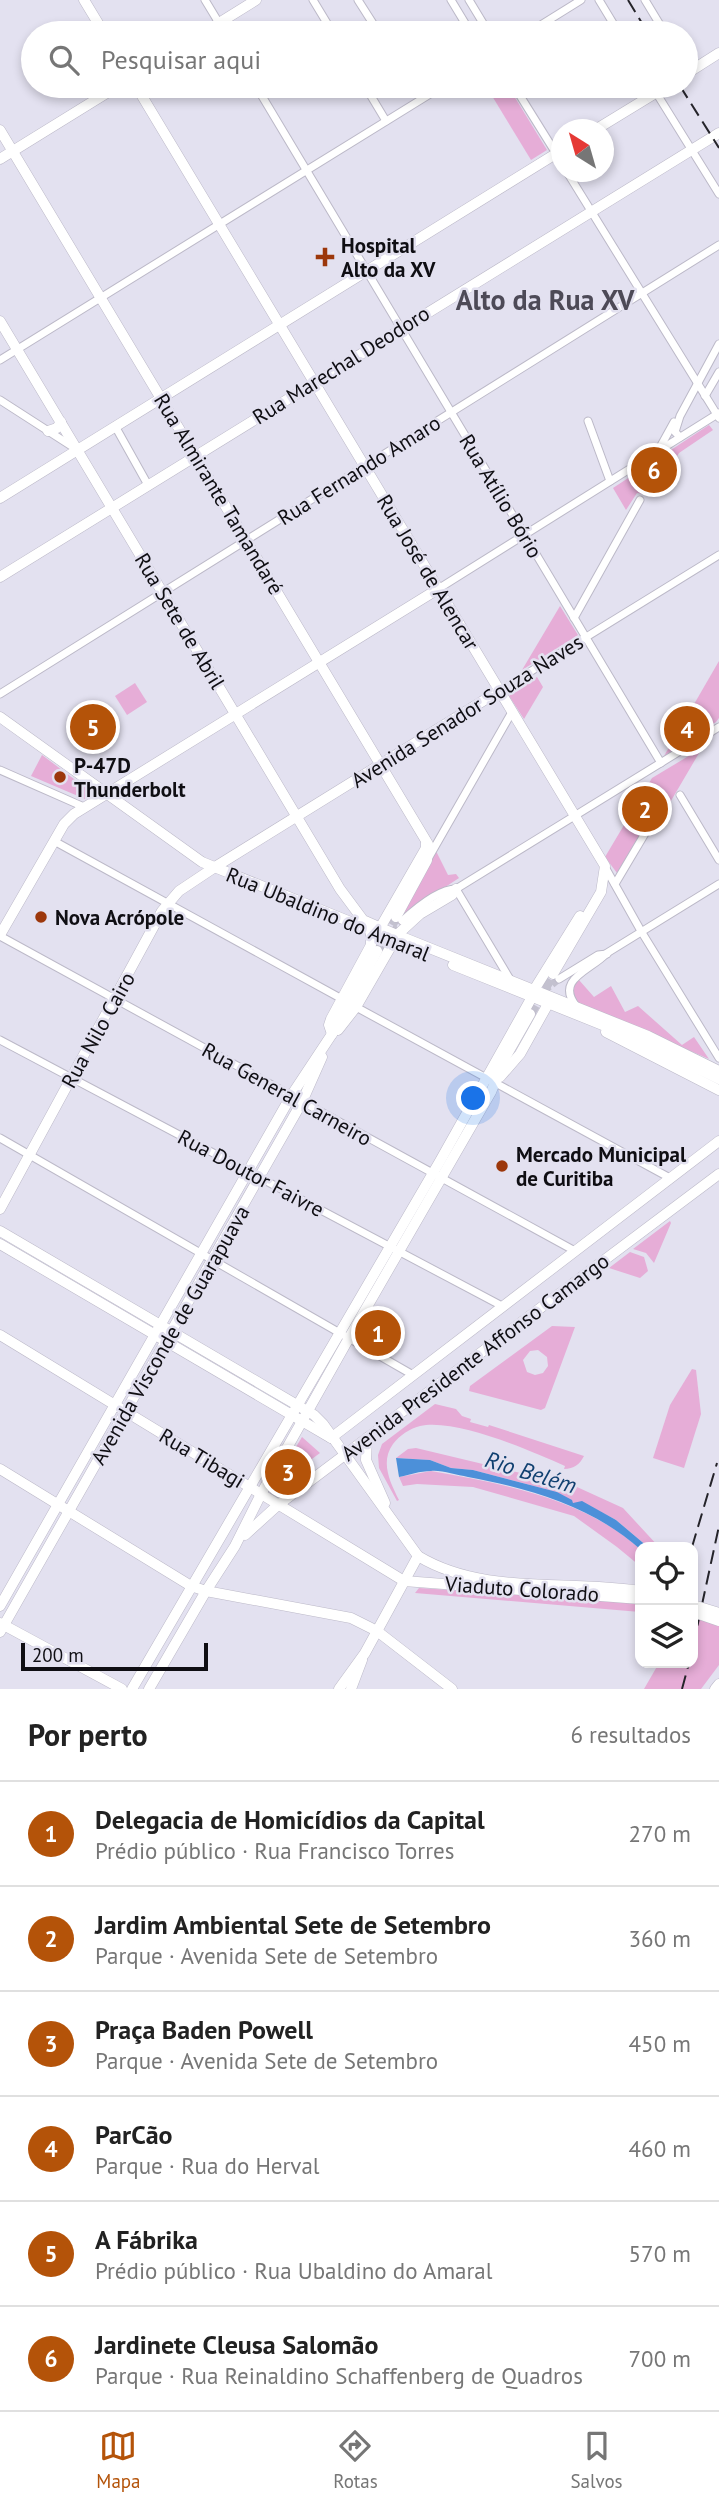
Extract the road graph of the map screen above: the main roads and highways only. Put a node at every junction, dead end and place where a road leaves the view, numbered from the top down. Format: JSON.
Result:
{"nodes":[{"id":1,"x":84,"y":0,"type":"edge"},
{"id":2,"x":256,"y":0,"type":"edge"},
{"id":3,"x":97,"y":21,"type":"edge"},
{"id":4,"x":222,"y":21,"type":"edge"},
{"id":5,"x":719,"y":54,"type":"edge"},
{"id":6,"x":698,"y":65,"type":"edge"},
{"id":7,"x":99,"y":98,"type":"edge"},
{"id":8,"x":143,"y":98,"type":"edge"},
{"id":9,"x":641,"y":98,"type":"edge"},
{"id":10,"x":612,"y":119,"type":"edge"},
{"id":11,"x":0,"y":130,"type":"edge"},
{"id":12,"x":719,"y":133,"type":"edge"},
{"id":13,"x":13,"y":151,"type":"junction"},
{"id":14,"x":0,"y":159,"type":"edge"},
{"id":15,"x":551,"y":161,"type":"edge"},
{"id":16,"x":0,"y":321,"type":"edge"},
{"id":17,"x":279,"y":325,"type":"junction"},
{"id":18,"x":313,"y":382,"type":"junction"},
{"id":19,"x":161,"y":398,"type":"junction"},
{"id":20,"x":61,"y":422,"type":"junction"},
{"id":21,"x":48,"y":431,"type":"road end"},
{"id":22,"x":77,"y":450,"type":"junction"},
{"id":23,"x":196,"y":455,"type":"junction"},
{"id":24,"x":0,"y":498,"type":"edge"},
{"id":25,"x":113,"y":507,"type":"junction"},
{"id":26,"x":0,"y":577,"type":"edge"},
{"id":27,"x":438,"y":589,"type":"junction"},
{"id":28,"x":319,"y":662,"type":"junction"},
{"id":29,"x":499,"y":691,"type":"junction"},
{"id":30,"x":235,"y":714,"type":"junction"},
{"id":31,"x":0,"y":717,"type":"edge"},
{"id":32,"x":381,"y":765,"type":"junction"},
{"id":33,"x":108,"y":794,"type":"junction"},
{"id":34,"x":297,"y":817,"type":"junction"},
{"id":35,"x":431,"y":841,"type":"junction"},
{"id":36,"x":215,"y":867,"type":"junction"},
{"id":37,"x":605,"y":871,"type":"junction"},
{"id":38,"x":340,"y":889,"type":"junction"},
{"id":39,"x":456,"y":889,"type":"road end"},
{"id":40,"x":399,"y":919,"type":"tunnel mouth"},
{"id":41,"x":347,"y":920,"type":"junction"},
{"id":42,"x":363,"y":920,"type":"joint"},
{"id":43,"x":376,"y":930,"type":"junction"},
{"id":44,"x":0,"y":935,"type":"edge"},
{"id":45,"x":395,"y":938,"type":"junction"},
{"id":46,"x":377,"y":951,"type":"tunnel mouth"},
{"id":47,"x":556,"y":976,"type":"tunnel mouth"},
{"id":48,"x":533,"y":994,"type":"junction"},
{"id":49,"x":548,"y":1004,"type":"junction"},
{"id":50,"x":530,"y":1014,"type":"tunnel mouth"},
{"id":51,"x":588,"y":1020,"type":"junction"},
{"id":52,"x":332,"y":1034,"type":"junction"},
{"id":53,"x":685,"y":1058,"type":"junction"},
{"id":54,"x":719,"y":1071,"type":"edge"},
{"id":55,"x":719,"y":1079,"type":"edge"},
{"id":56,"x":491,"y":1080,"type":"junction"},
{"id":57,"x":719,"y":1090,"type":"edge"},
{"id":58,"x":719,"y":1141,"type":"edge"},
{"id":59,"x":719,"y":1174,"type":"edge"},
{"id":60,"x":228,"y":1206,"type":"junction"},
{"id":61,"x":0,"y":1209,"type":"edge"},
{"id":62,"x":0,"y":1231,"type":"edge"},
{"id":63,"x":228,"y":1232,"type":"junction"},
{"id":64,"x":0,"y":1244,"type":"edge"},
{"id":65,"x":41,"y":1255,"type":"junction"},
{"id":66,"x":50,"y":1273,"type":"junction"},
{"id":67,"x":200,"y":1281,"type":"junction"},
{"id":68,"x":179,"y":1292,"type":"junction"},
{"id":69,"x":158,"y":1330,"type":"junction"},
{"id":70,"x":0,"y":1335,"type":"edge"},
{"id":71,"x":169,"y":1336,"type":"junction"},
{"id":72,"x":344,"y":1336,"type":"junction"},
{"id":73,"x":134,"y":1372,"type":"junction"},
{"id":74,"x":136,"y":1394,"type":"junction"},
{"id":75,"x":115,"y":1405,"type":"junction"},
{"id":76,"x":126,"y":1412,"type":"junction"},
{"id":77,"x":292,"y":1413,"type":"junction"},
{"id":78,"x":305,"y":1416,"type":"junction"},
{"id":79,"x":331,"y":1438,"type":"junction"},
{"id":80,"x":367,"y":1438,"type":"junction"},
{"id":81,"x":102,"y":1454,"type":"junction"},
{"id":82,"x":345,"y":1455,"type":"junction"},
{"id":83,"x":82,"y":1462,"type":"junction"},
{"id":84,"x":0,"y":1469,"type":"edge"},
{"id":85,"x":248,"y":1486,"type":"junction"},
{"id":86,"x":261,"y":1494,"type":"junction"},
{"id":87,"x":58,"y":1504,"type":"junction"},
{"id":88,"x":278,"y":1505,"type":"junction"},
{"id":89,"x":69,"y":1511,"type":"junction"},
{"id":90,"x":394,"y":1524,"type":"junction"},
{"id":91,"x":235,"y":1546,"type":"junction"},
{"id":92,"x":418,"y":1556,"type":"junction"},
{"id":93,"x":23,"y":1566,"type":"junction"},
{"id":94,"x":404,"y":1581,"type":"junction"},
{"id":95,"x":26,"y":1586,"type":"junction"},
{"id":96,"x":191,"y":1586,"type":"junction"},
{"id":97,"x":559,"y":1589,"type":"junction"},
{"id":98,"x":206,"y":1591,"type":"junction"},
{"id":99,"x":635,"y":1591,"type":"edge"},
{"id":100,"x":635,"y":1598,"type":"edge"},
{"id":101,"x":0,"y":1606,"type":"edge"},
{"id":102,"x":698,"y":1607,"type":"edge"},
{"id":103,"x":719,"y":1613,"type":"edge"},
{"id":104,"x":698,"y":1614,"type":"edge"},
{"id":105,"x":719,"y":1621,"type":"edge"},
{"id":106,"x":1,"y":1627,"type":"edge"},
{"id":107,"x":377,"y":1631,"type":"junction"},
{"id":108,"x":365,"y":1653,"type":"junction"},
{"id":109,"x":719,"y":1684,"type":"edge"},
{"id":110,"x":121,"y":1689,"type":"edge"},
{"id":111,"x":132,"y":1689,"type":"edge"},
{"id":112,"x":149,"y":1689,"type":"edge"},
{"id":113,"x":339,"y":1689,"type":"edge"},
{"id":114,"x":351,"y":1689,"type":"edge"},
{"id":115,"x":452,"y":1689,"type":"edge"},
{"id":116,"x":715,"y":1689,"type":"edge"}],
"edges":[{"from":1,"to":3,"type":"main road"},
{"from":2,"to":4,"type":"main road"},
{"from":5,"to":6,"type":"main road"},
{"from":7,"to":13,"type":"main road"},
{"from":8,"to":17,"type":"main road","name":"Rua José de Alencar"},
{"from":9,"to":10,"type":"main road"},
{"from":11,"to":13,"type":"main road","name":"Rua Almirante Tamandaré"},
{"from":12,"to":18,"type":"main road","name":"Rua Marechal Deodoro"},
{"from":13,"to":14,"type":"main road"},
{"from":13,"to":19,"type":"main road","name":"Rua Almirante Tamandaré"},
{"from":15,"to":17,"type":"main road"},
{"from":16,"to":20,"type":"main road","name":"Rua Sete de Abril"},
{"from":17,"to":18,"type":"main road","name":"Rua José de Alencar"},
{"from":17,"to":19,"type":"main road"},
{"from":18,"to":23,"type":"main road","name":"Rua Marechal Deodoro"},
{"from":18,"to":27,"type":"main road","name":"Rua José de Alencar"},
{"from":19,"to":22,"type":"main road"},
{"from":19,"to":23,"type":"main road","name":"Rua Almirante Tamandaré"},
{"from":20,"to":21,"type":"main road"},
{"from":20,"to":22,"type":"main road","name":"Rua Sete de Abril"},
{"from":22,"to":24,"type":"main road"},
{"from":22,"to":25,"type":"main road","name":"Rua Sete de Abril"},
{"from":23,"to":25,"type":"main road","name":"Rua Marechal Deodoro"},
{"from":23,"to":28,"type":"main road","name":"Rua Almirante Tamandaré"},
{"from":25,"to":26,"type":"main road","name":"Rua Marechal Deodoro"},
{"from":25,"to":30,"type":"main road","name":"Rua Sete de Abril"},
{"from":27,"to":28,"type":"main road"},
{"from":27,"to":29,"type":"main road","name":"Rua José de Alencar"},
{"from":28,"to":30,"type":"main road"},
{"from":28,"to":32,"type":"main road","name":"Rua Almirante Tamandaré"},
{"from":29,"to":32,"type":"main road","name":"Avenida Senador Souza Naves"},
{"from":29,"to":37,"type":"main road","name":"Rua José de Alencar"},
{"from":30,"to":33,"type":"main road"},
{"from":30,"to":34,"type":"main road","name":"Rua Sete de Abril"},
{"from":31,"to":33,"type":"main road","name":"Rua Ubaldino do Amaral"},
{"from":32,"to":34,"type":"main road","name":"Avenida Senador Souza Naves"},
{"from":32,"to":35,"type":"main road","name":"Rua Almirante Tamandaré"},
{"from":33,"to":36,"type":"main road","name":"Rua Ubaldino do Amaral"},
{"from":33,"to":44,"type":"main road"},
{"from":34,"to":36,"type":"main road","name":"Avenida Senador Souza Naves"},
{"from":34,"to":38,"type":"main road","name":"Rua Sete de Abril"},
{"from":35,"to":40,"type":"main road"},
{"from":35,"to":43,"type":"main road"},
{"from":36,"to":41,"type":"main road","name":"Rua Ubaldino do Amaral"},
{"from":36,"to":61,"type":"main road","name":"Rua Nilo Cairo"},
{"from":37,"to":47,"type":"main road"},
{"from":37,"to":48,"type":"main road"},
{"from":38,"to":41,"type":"main road"},
{"from":38,"to":42,"type":"main road","name":"Rua Sete de Abril"},
{"from":39,"to":45,"type":"main road"},
{"from":41,"to":43,"type":"main road","name":"Rua Ubaldino do Amaral"},
{"from":42,"to":43,"type":"main road","name":"Rua Ubaldino do Amaral"},
{"from":43,"to":45,"type":"main road","name":"Rua Ubaldino do Amaral"},
{"from":43,"to":52,"type":"main road"},
{"from":45,"to":48,"type":"main road","name":"Rua Ubaldino do Amaral"},
{"from":45,"to":48,"type":"main road","name":"Rua Ubaldino do Amaral"},
{"from":45,"to":52,"type":"main road"},
{"from":46,"to":52,"type":"main road","name":"Avenida Visconde de Guarapuava"},
{"from":48,"to":49,"type":"main road","name":"Rua Ubaldino do Amaral"},
{"from":48,"to":53,"type":"main road","name":"Rua Ubaldino do Amaral"},
{"from":48,"to":56,"type":"main road"},
{"from":49,"to":51,"type":"main road","name":"Rua Ubaldino do Amaral"},
{"from":49,"to":56,"type":"main road"},
{"from":50,"to":56,"type":"main road"},
{"from":51,"to":53,"type":"main road","name":"Rua Ubaldino do Amaral"},
{"from":51,"to":57,"type":"main road"},
{"from":52,"to":60,"type":"main road","name":"Avenida Visconde de Guarapuava"},
{"from":52,"to":63,"type":"main road","name":"Avenida Visconde de Guarapuava"},
{"from":53,"to":54,"type":"main road"},
{"from":53,"to":55,"type":"main road"},
{"from":56,"to":72,"type":"main road"},
{"from":58,"to":79,"type":"main road","name":"Avenida Presidente Affonso Camargo"},
{"from":59,"to":80,"type":"main road","name":"Avenida Presidente Affonso Camargo"},
{"from":60,"to":63,"type":"main road"},
{"from":60,"to":68,"type":"main road","name":"Avenida Visconde de Guarapuava"},
{"from":62,"to":65,"type":"main road"},
{"from":63,"to":67,"type":"main road","name":"Avenida Visconde de Guarapuava"},
{"from":64,"to":66,"type":"main road"},
{"from":65,"to":66,"type":"main road"},
{"from":65,"to":69,"type":"main road"},
{"from":66,"to":69,"type":"main road"},
{"from":67,"to":68,"type":"main road"},
{"from":67,"to":71,"type":"main road","name":"Avenida Visconde de Guarapuava"},
{"from":68,"to":69,"type":"main road","name":"Avenida Visconde de Guarapuava"},
{"from":69,"to":71,"type":"main road"},
{"from":69,"to":73,"type":"main road","name":"Avenida Visconde de Guarapuava"},
{"from":70,"to":75,"type":"main road","name":"Rua Tibagi"},
{"from":71,"to":74,"type":"main road","name":"Avenida Visconde de Guarapuava"},
{"from":71,"to":77,"type":"main road"},
{"from":72,"to":77,"type":"main road"},
{"from":72,"to":78,"type":"main road"},
{"from":73,"to":74,"type":"main road"},
{"from":73,"to":75,"type":"main road","name":"Avenida Visconde de Guarapuava"},
{"from":74,"to":76,"type":"main road","name":"Avenida Visconde de Guarapuava"},
{"from":75,"to":76,"type":"main road","name":"Rua Tibagi"},
{"from":75,"to":83,"type":"main road","name":"Avenida Visconde de Guarapuava"},
{"from":76,"to":81,"type":"main road","name":"Avenida Visconde de Guarapuava"},
{"from":76,"to":85,"type":"main road","name":"Rua Tibagi"},
{"from":77,"to":78,"type":"main road"},
{"from":77,"to":85,"type":"main road"},
{"from":78,"to":79,"type":"main road"},
{"from":78,"to":86,"type":"main road"},
{"from":79,"to":82,"type":"main road"},
{"from":80,"to":82,"type":"main road","name":"Avenida Presidente Affonso Camargo"},
{"from":80,"to":90,"type":"main road"},
{"from":81,"to":83,"type":"main road"},
{"from":81,"to":89,"type":"main road","name":"Avenida Visconde de Guarapuava"},
{"from":82,"to":88,"type":"main road","name":"Avenida Presidente Affonso Camargo"},
{"from":82,"to":90,"type":"main road"},
{"from":83,"to":87,"type":"main road","name":"Avenida Visconde de Guarapuava"},
{"from":84,"to":87,"type":"main road"},
{"from":85,"to":86,"type":"main road","name":"Rua Tibagi"},
{"from":85,"to":96,"type":"main road"},
{"from":86,"to":88,"type":"main road","name":"Rua Tibagi"},
{"from":86,"to":91,"type":"main road"},
{"from":87,"to":89,"type":"main road"},
{"from":87,"to":93,"type":"main road","name":"Avenida Visconde de Guarapuava"},
{"from":88,"to":91,"type":"main road","name":"Avenida Presidente Affonso Camargo"},
{"from":88,"to":94,"type":"main road","name":"Rua Tibagi"},
{"from":89,"to":95,"type":"main road","name":"Avenida Visconde de Guarapuava"},
{"from":89,"to":96,"type":"main road"},
{"from":90,"to":92,"type":"main road"},
{"from":91,"to":98,"type":"main road"},
{"from":92,"to":94,"type":"main road"},
{"from":92,"to":97,"type":"main road","name":"Viaduto Colorado"},
{"from":93,"to":95,"type":"main road"},
{"from":93,"to":101,"type":"main road","name":"Avenida Visconde de Guarapuava"},
{"from":94,"to":97,"type":"main road","name":"Viaduto Colorado"},
{"from":94,"to":107,"type":"main road"},
{"from":95,"to":106,"type":"main road","name":"Avenida Visconde de Guarapuava"},
{"from":96,"to":98,"type":"main road"},
{"from":96,"to":111,"type":"main road"},
{"from":97,"to":99,"type":"main road","name":"Viaduto Colorado"},
{"from":97,"to":100,"type":"main road","name":"Viaduto Colorado"},
{"from":98,"to":107,"type":"main road"},
{"from":98,"to":112,"type":"main road"},
{"from":102,"to":103,"type":"main road","bridge":true},
{"from":104,"to":105,"type":"main road","bridge":true},
{"from":106,"to":110,"type":"main road"},
{"from":107,"to":108,"type":"main road"},
{"from":107,"to":115,"type":"main road"},
{"from":108,"to":113,"type":"main road"},
{"from":108,"to":114,"type":"main road"},
{"from":109,"to":116,"type":"main road"}]}
